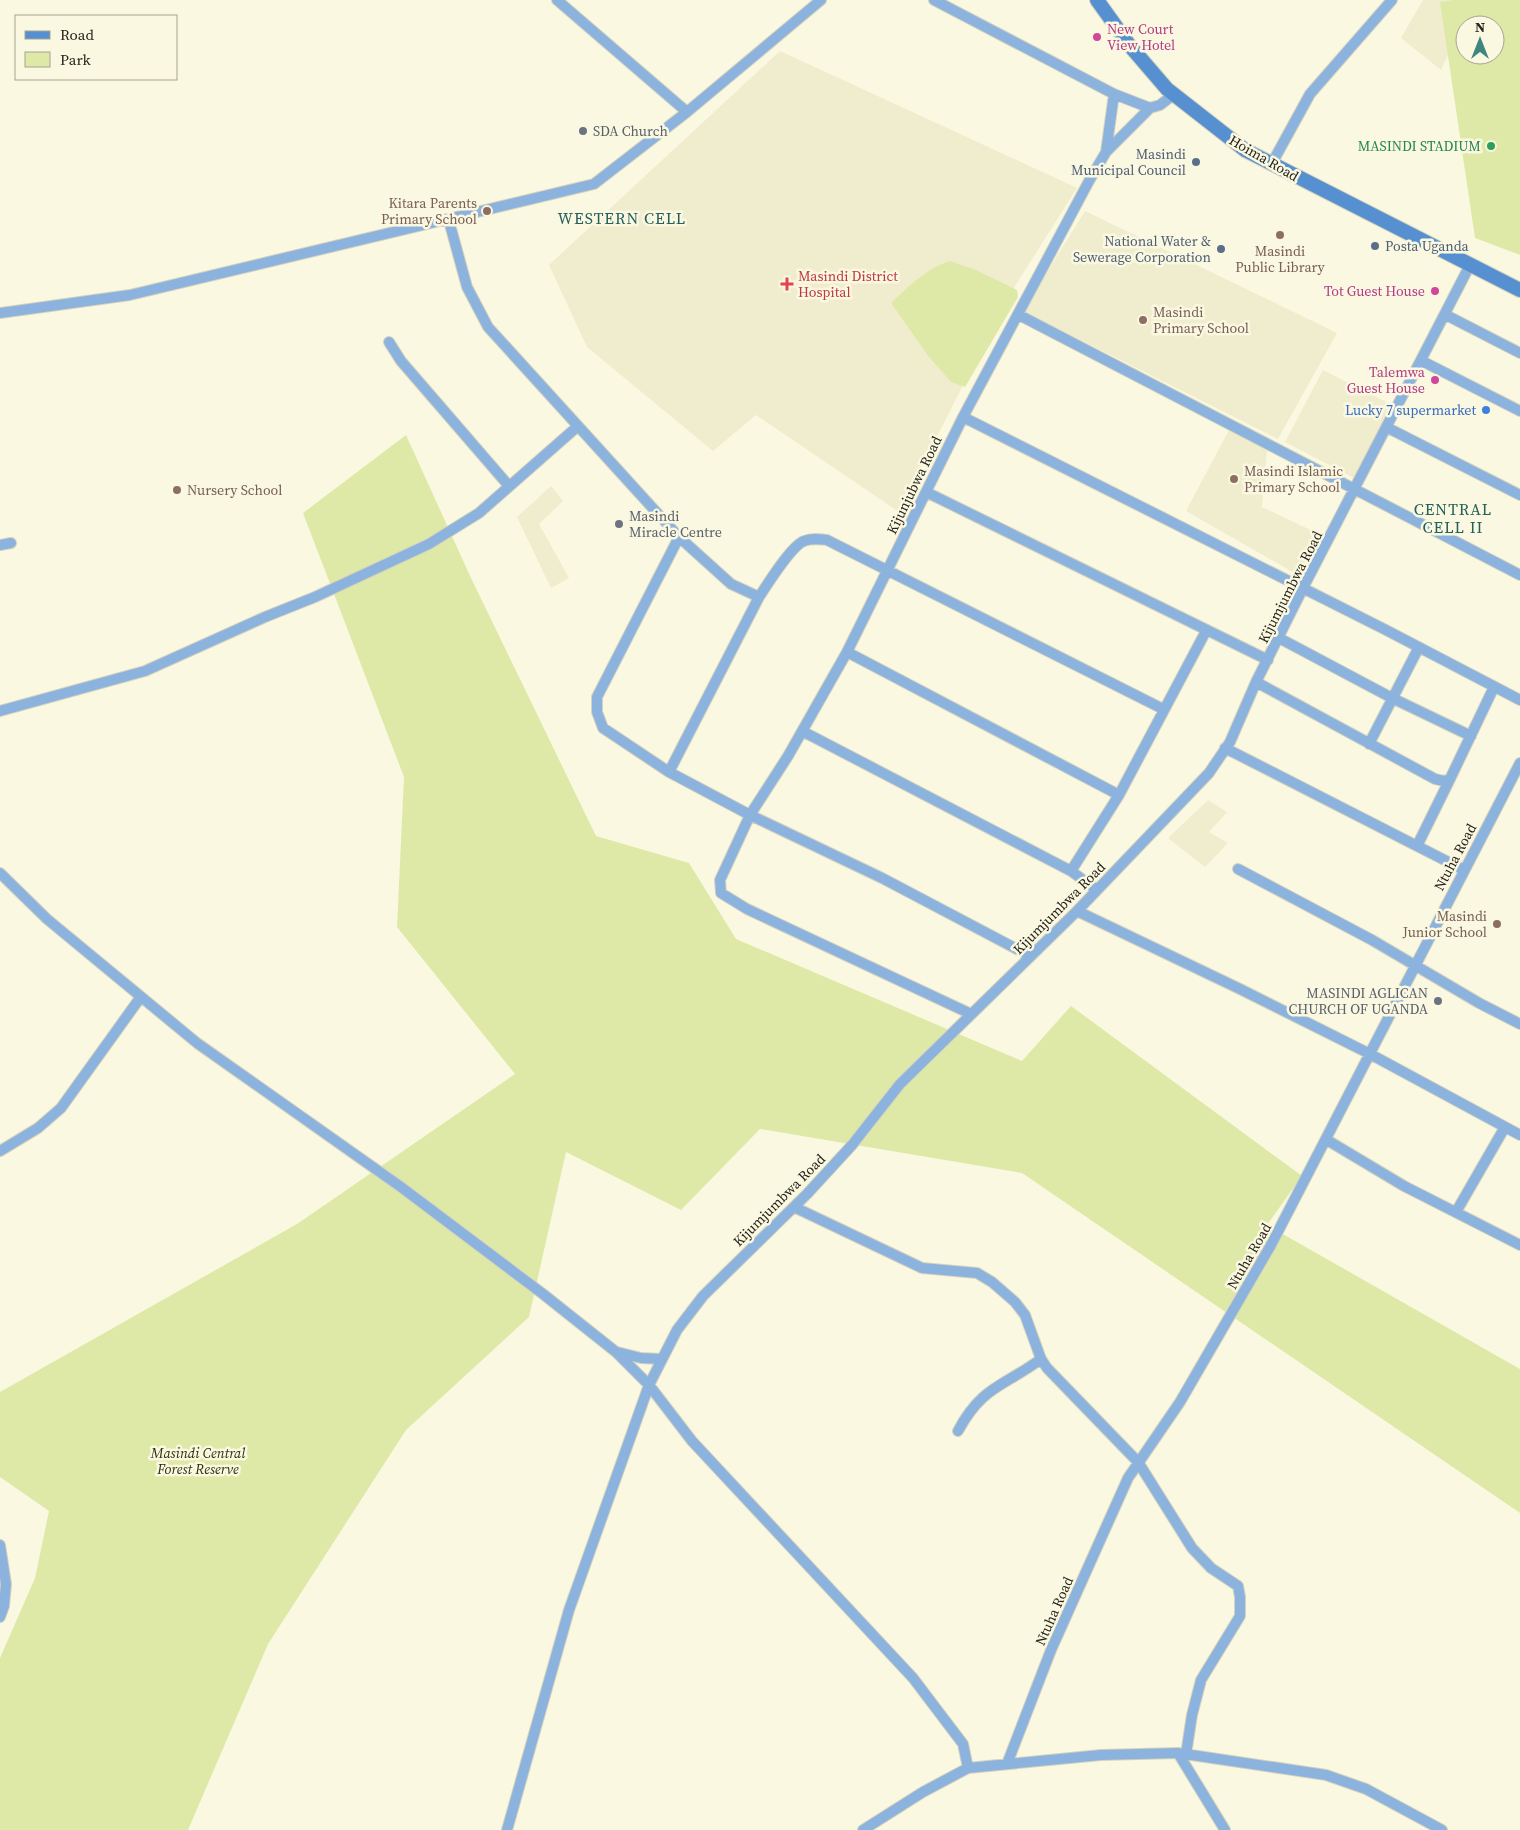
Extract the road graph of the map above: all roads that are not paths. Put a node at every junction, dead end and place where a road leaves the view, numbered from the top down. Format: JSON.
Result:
{"nodes":[{"id":1,"x":557,"y":0,"type":"edge"},
{"id":2,"x":821,"y":0,"type":"edge"},
{"id":3,"x":934,"y":0,"type":"edge"},
{"id":4,"x":1097,"y":0,"type":"edge"},
{"id":5,"x":1392,"y":0,"type":"edge"},
{"id":6,"x":1114,"y":94,"type":"junction"},
{"id":7,"x":1173,"y":94,"type":"junction"},
{"id":8,"x":1150,"y":108,"type":"junction"},
{"id":9,"x":687,"y":112,"type":"junction"},
{"id":10,"x":1106,"y":152,"type":"junction"},
{"id":11,"x":1271,"y":165,"type":"junction"},
{"id":12,"x":449,"y":221,"type":"junction"},
{"id":13,"x":1470,"y":265,"type":"junction"},
{"id":14,"x":1520,"y":290,"type":"edge"},
{"id":15,"x":0,"y":313,"type":"edge"},
{"id":16,"x":1019,"y":315,"type":"junction"},
{"id":17,"x":1446,"y":315,"type":"junction"},
{"id":18,"x":389,"y":342,"type":"dead end"},
{"id":19,"x":1520,"y":353,"type":"edge"},
{"id":20,"x":1422,"y":360,"type":"junction"},
{"id":21,"x":1520,"y":411,"type":"edge"},
{"id":22,"x":963,"y":417,"type":"junction"},
{"id":23,"x":578,"y":426,"type":"junction"},
{"id":24,"x":1388,"y":428,"type":"junction"},
{"id":25,"x":509,"y":486,"type":"junction"},
{"id":26,"x":1355,"y":490,"type":"junction"},
{"id":27,"x":926,"y":492,"type":"junction"},
{"id":28,"x":1520,"y":495,"type":"edge"},
{"id":29,"x":679,"y":537,"type":"junction"},
{"id":30,"x":888,"y":570,"type":"junction"},
{"id":31,"x":1520,"y":575,"type":"edge"},
{"id":32,"x":1303,"y":588,"type":"junction"},
{"id":33,"x":759,"y":598,"type":"junction"},
{"id":34,"x":1206,"y":631,"type":"junction"},
{"id":35,"x":1279,"y":638,"type":"junction"},
{"id":36,"x":1419,"y":647,"type":"junction"},
{"id":37,"x":846,"y":652,"type":"junction"},
{"id":38,"x":1268,"y":660,"type":"junction"},
{"id":39,"x":1256,"y":682,"type":"junction"},
{"id":40,"x":1494,"y":687,"type":"junction"},
{"id":41,"x":1392,"y":698,"type":"junction"},
{"id":42,"x":1520,"y":700,"type":"edge"},
{"id":43,"x":1163,"y":709,"type":"junction"},
{"id":44,"x":0,"y":711,"type":"edge"},
{"id":45,"x":802,"y":731,"type":"junction"},
{"id":46,"x":1471,"y":736,"type":"junction"},
{"id":47,"x":1369,"y":744,"type":"junction"},
{"id":48,"x":1225,"y":748,"type":"junction"},
{"id":49,"x":1520,"y":763,"type":"edge"},
{"id":50,"x":669,"y":772,"type":"junction"},
{"id":51,"x":1450,"y":779,"type":"junction"},
{"id":52,"x":1119,"y":795,"type":"junction"},
{"id":53,"x":750,"y":815,"type":"junction"},
{"id":54,"x":1417,"y":846,"type":"junction"},
{"id":55,"x":1238,"y":869,"type":"dead end"},
{"id":56,"x":1464,"y":870,"type":"junction"},
{"id":57,"x":1071,"y":871,"type":"junction"},
{"id":58,"x":0,"y":873,"type":"edge"},
{"id":59,"x":1097,"y":890,"type":"junction"},
{"id":60,"x":1077,"y":911,"type":"junction"},
{"id":61,"x":1030,"y":956,"type":"junction"},
{"id":62,"x":1414,"y":966,"type":"junction"},
{"id":63,"x":140,"y":998,"type":"junction"},
{"id":64,"x":971,"y":1014,"type":"junction"},
{"id":65,"x":1520,"y":1024,"type":"edge"},
{"id":66,"x":1370,"y":1054,"type":"junction"},
{"id":67,"x":1505,"y":1127,"type":"junction"},
{"id":68,"x":1520,"y":1135,"type":"edge"},
{"id":69,"x":1327,"y":1140,"type":"junction"},
{"id":70,"x":0,"y":1151,"type":"edge"},
{"id":71,"x":794,"y":1206,"type":"junction"},
{"id":72,"x":1456,"y":1212,"type":"junction"},
{"id":73,"x":1520,"y":1245,"type":"edge"},
{"id":74,"x":616,"y":1352,"type":"junction"},
{"id":75,"x":1041,"y":1358,"type":"junction"},
{"id":76,"x":661,"y":1359,"type":"junction"},
{"id":77,"x":649,"y":1385,"type":"junction"},
{"id":78,"x":958,"y":1432,"type":"dead end"},
{"id":79,"x":1138,"y":1462,"type":"junction"},
{"id":80,"x":0,"y":1545,"type":"edge"},
{"id":81,"x":0,"y":1617,"type":"edge"},
{"id":82,"x":1182,"y":1754,"type":"junction"},
{"id":83,"x":1007,"y":1764,"type":"junction"},
{"id":84,"x":968,"y":1768,"type":"junction"},
{"id":85,"x":506,"y":1830,"type":"edge"},
{"id":86,"x":863,"y":1830,"type":"edge"},
{"id":87,"x":1225,"y":1830,"type":"edge"},
{"id":88,"x":1442,"y":1830,"type":"edge"}],
"edges":[{"from":1,"to":9,"type":"street"},
{"from":2,"to":9,"type":"street"},
{"from":3,"to":6,"type":"street"},
{"from":4,"to":7,"type":"main road","name":"Hoima Road"},
{"from":5,"to":11,"type":"street"},
{"from":6,"to":8,"type":"street"},
{"from":6,"to":10,"type":"street"},
{"from":7,"to":8,"type":"street","name":"Kijunjubwa Road"},
{"from":7,"to":11,"type":"main road","name":"Hoima Road"},
{"from":8,"to":10,"type":"street","name":"Kijunjubwa Road"},
{"from":9,"to":12,"type":"street"},
{"from":10,"to":16,"type":"street","name":"Kijunjubwa Road"},
{"from":11,"to":13,"type":"main road","name":"Hoima Road"},
{"from":12,"to":15,"type":"street"},
{"from":12,"to":23,"type":"street"},
{"from":13,"to":14,"type":"main road","name":"Hoima Road"},
{"from":13,"to":17,"type":"street","name":"Kijumjumbwa Road"},
{"from":16,"to":22,"type":"street","name":"Kijunjubwa Road"},
{"from":16,"to":26,"type":"street"},
{"from":17,"to":19,"type":"street"},
{"from":17,"to":20,"type":"street","name":"Kijumjumbwa Road"},
{"from":18,"to":25,"type":"street"},
{"from":20,"to":21,"type":"street"},
{"from":20,"to":24,"type":"street","name":"Kijumjumbwa Road"},
{"from":22,"to":27,"type":"street","name":"Kijunjubwa Road"},
{"from":22,"to":32,"type":"street"},
{"from":23,"to":25,"type":"street"},
{"from":23,"to":29,"type":"street"},
{"from":24,"to":26,"type":"street","name":"Kijumjumbwa Road"},
{"from":24,"to":28,"type":"street"},
{"from":25,"to":44,"type":"street"},
{"from":26,"to":31,"type":"street"},
{"from":26,"to":32,"type":"street","name":"Kijumjumbwa Road"},
{"from":27,"to":30,"type":"street","name":"Kijunjubwa Road"},
{"from":27,"to":34,"type":"street"},
{"from":29,"to":33,"type":"street"},
{"from":29,"to":50,"type":"street"},
{"from":30,"to":33,"type":"street"},
{"from":30,"to":37,"type":"street","name":"Kijunjubwa Road"},
{"from":30,"to":43,"type":"street"},
{"from":32,"to":35,"type":"street","name":"Kijumjumbwa Road"},
{"from":32,"to":36,"type":"street"},
{"from":33,"to":50,"type":"street"},
{"from":34,"to":38,"type":"street"},
{"from":34,"to":43,"type":"street"},
{"from":35,"to":38,"type":"street","name":"Kijumjumbwa Road"},
{"from":35,"to":41,"type":"street"},
{"from":36,"to":40,"type":"street"},
{"from":36,"to":41,"type":"street"},
{"from":37,"to":45,"type":"street","name":"Kijunjubwa Road"},
{"from":37,"to":52,"type":"street"},
{"from":38,"to":39,"type":"street","name":"Kijumjumbwa Road"},
{"from":39,"to":47,"type":"street"},
{"from":39,"to":48,"type":"street","name":"Kijumjumbwa Road"},
{"from":40,"to":42,"type":"street"},
{"from":40,"to":46,"type":"street"},
{"from":41,"to":46,"type":"street"},
{"from":41,"to":47,"type":"street"},
{"from":43,"to":52,"type":"street"},
{"from":45,"to":53,"type":"street","name":"Kijunjubwa Road"},
{"from":45,"to":57,"type":"street"},
{"from":46,"to":51,"type":"street"},
{"from":47,"to":51,"type":"street"},
{"from":48,"to":54,"type":"street"},
{"from":48,"to":59,"type":"street","name":"Kijumjumbwa Road"},
{"from":49,"to":56,"type":"street","name":"Ntuha Road"},
{"from":50,"to":53,"type":"street"},
{"from":51,"to":54,"type":"street"},
{"from":52,"to":57,"type":"street"},
{"from":53,"to":61,"type":"street"},
{"from":53,"to":64,"type":"street","name":"Kijunjubwa Road"},
{"from":54,"to":56,"type":"street"},
{"from":55,"to":62,"type":"street"},
{"from":56,"to":62,"type":"street","name":"Ntuha Road"},
{"from":57,"to":59,"type":"street"},
{"from":58,"to":63,"type":"street"},
{"from":59,"to":60,"type":"street","name":"Kijumjumbwa Road"},
{"from":60,"to":61,"type":"street","name":"Kijumjumbwa Road"},
{"from":60,"to":66,"type":"street"},
{"from":61,"to":64,"type":"street","name":"Kijumjumbwa Road"},
{"from":62,"to":65,"type":"street"},
{"from":62,"to":66,"type":"street","name":"Ntuha Road"},
{"from":63,"to":70,"type":"street"},
{"from":63,"to":74,"type":"street"},
{"from":64,"to":71,"type":"street","name":"Kijumjumbwa Road"},
{"from":66,"to":67,"type":"street"},
{"from":66,"to":69,"type":"street","name":"Ntuha Road"},
{"from":67,"to":68,"type":"street"},
{"from":67,"to":72,"type":"street"},
{"from":69,"to":72,"type":"street"},
{"from":69,"to":79,"type":"street","name":"Ntuha Road"},
{"from":71,"to":75,"type":"street"},
{"from":71,"to":76,"type":"street","name":"Kijumjumbwa Road"},
{"from":72,"to":73,"type":"street"},
{"from":74,"to":76,"type":"street"},
{"from":74,"to":77,"type":"street"},
{"from":75,"to":78,"type":"street"},
{"from":75,"to":79,"type":"street"},
{"from":76,"to":77,"type":"street","name":"Kijumjumbwa Road"},
{"from":77,"to":84,"type":"street"},
{"from":77,"to":85,"type":"street","name":"Kijumjumbwa Road"},
{"from":79,"to":82,"type":"street"},
{"from":79,"to":83,"type":"street","name":"Ntuha Road"},
{"from":80,"to":81,"type":"street"},
{"from":82,"to":83,"type":"street"},
{"from":82,"to":87,"type":"street"},
{"from":82,"to":88,"type":"street"},
{"from":83,"to":84,"type":"street"},
{"from":84,"to":86,"type":"street"}]}
